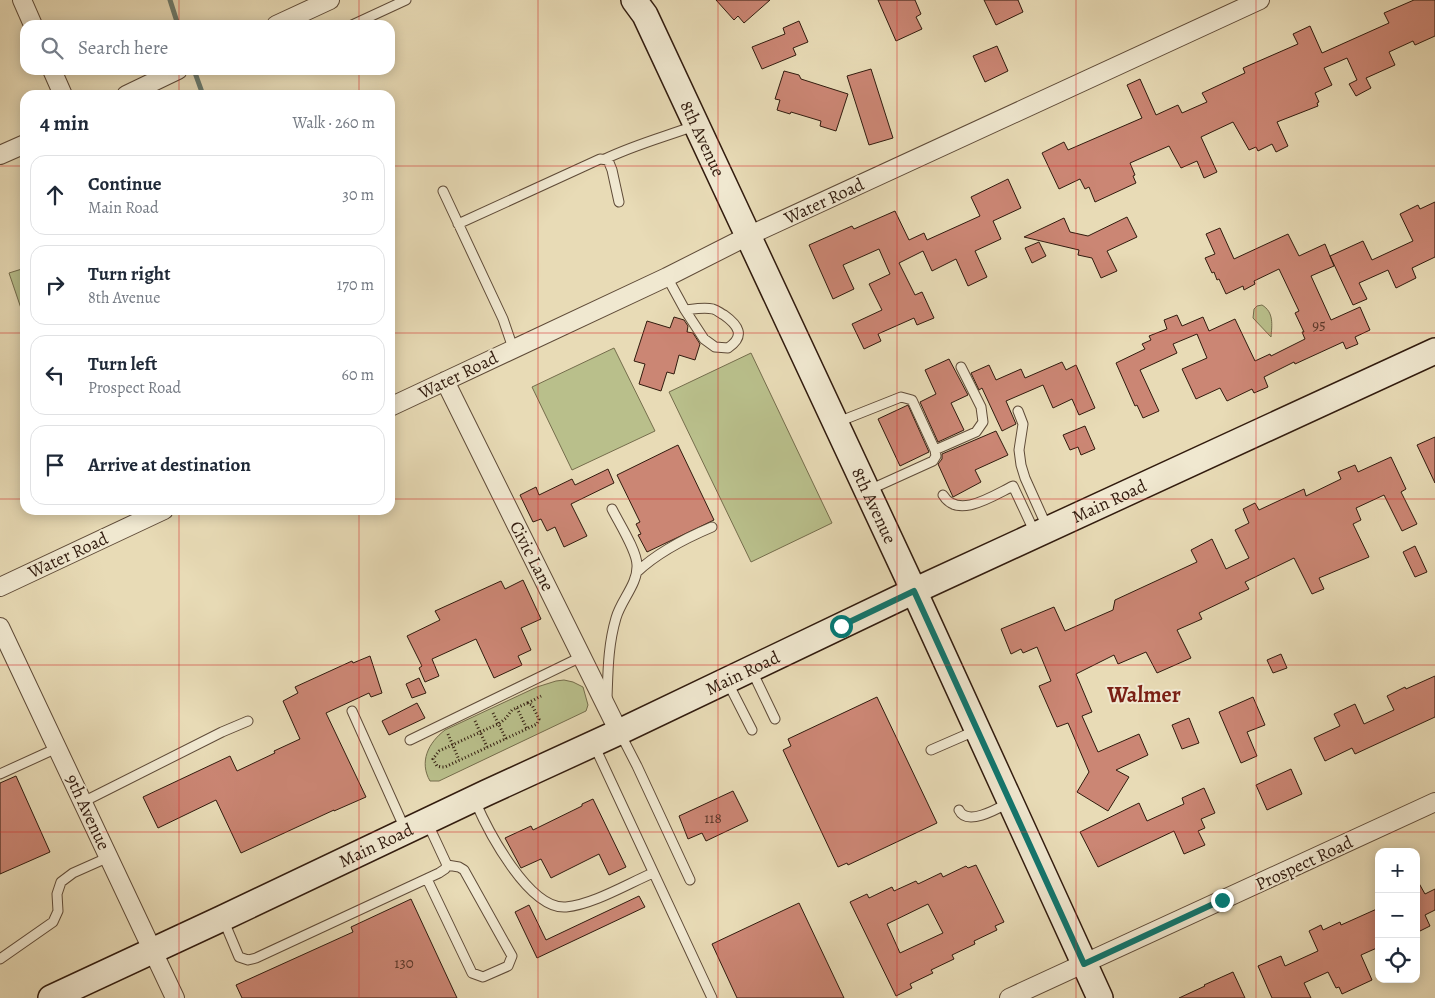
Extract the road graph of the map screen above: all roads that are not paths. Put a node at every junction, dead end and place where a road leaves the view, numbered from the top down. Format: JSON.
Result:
{"nodes":[{"id":1,"x":22,"y":0,"type":"edge"},
{"id":2,"x":330,"y":0,"type":"edge"},
{"id":3,"x":406,"y":0,"type":"edge"},
{"id":4,"x":1260,"y":0,"type":"edge"},
{"id":5,"x":640,"y":5,"type":"edge"},
{"id":6,"x":31,"y":20,"type":"edge"},
{"id":7,"x":296,"y":20,"type":"edge"},
{"id":8,"x":363,"y":20,"type":"edge"},
{"id":9,"x":54,"y":75,"type":"edge"},
{"id":10,"x":168,"y":75,"type":"edge"},
{"id":11,"x":61,"y":90,"type":"edge"},
{"id":12,"x":136,"y":90,"type":"edge"},
{"id":13,"x":696,"y":125,"type":"junction"},
{"id":14,"x":20,"y":146,"type":"edge"},
{"id":15,"x":0,"y":155,"type":"edge"},
{"id":16,"x":605,"y":159,"type":"junction"},
{"id":17,"x":443,"y":191,"type":"dead end"},
{"id":18,"x":619,"y":202,"type":"dead end"},
{"id":19,"x":458,"y":224,"type":"junction"},
{"id":20,"x":748,"y":236,"type":"junction"},
{"id":21,"x":668,"y":277,"type":"junction"},
{"id":22,"x":686,"y":310,"type":"junction"},
{"id":23,"x":513,"y":348,"type":"junction"},
{"id":24,"x":1435,"y":351,"type":"edge"},
{"id":25,"x":961,"y":367,"type":"dead end"},
{"id":26,"x":445,"y":381,"type":"junction"},
{"id":27,"x":395,"y":405,"type":"edge"},
{"id":28,"x":1018,"y":411,"type":"dead end"},
{"id":29,"x":835,"y":423,"type":"junction"},
{"id":30,"x":935,"y":450,"type":"junction"},
{"id":31,"x":867,"y":491,"type":"junction"},
{"id":32,"x":943,"y":494,"type":"dead end"},
{"id":33,"x":612,"y":509,"type":"dead end"},
{"id":34,"x":153,"y":515,"type":"edge"},
{"id":35,"x":712,"y":527,"type":"dead end"},
{"id":36,"x":1042,"y":533,"type":"junction"},
{"id":37,"x":637,"y":572,"type":"junction"},
{"id":38,"x":0,"y":587,"type":"edge"},
{"id":39,"x":914,"y":591,"type":"junction"},
{"id":40,"x":0,"y":627,"type":"edge"},
{"id":41,"x":583,"y":656,"type":"junction"},
{"id":42,"x":751,"y":669,"type":"junction"},
{"id":43,"x":727,"y":680,"type":"junction"},
{"id":44,"x":606,"y":706,"type":"junction"},
{"id":45,"x":352,"y":711,"type":"dead end"},
{"id":46,"x":776,"y":719,"type":"dead end"},
{"id":47,"x":248,"y":721,"type":"dead end"},
{"id":48,"x":752,"y":730,"type":"dead end"},
{"id":49,"x":977,"y":730,"type":"junction"},
{"id":50,"x":619,"y":732,"type":"junction"},
{"id":51,"x":410,"y":740,"type":"dead end"},
{"id":52,"x":593,"y":744,"type":"junction"},
{"id":53,"x":57,"y":748,"type":"junction"},
{"id":54,"x":931,"y":750,"type":"dead end"},
{"id":55,"x":0,"y":774,"type":"edge"},
{"id":56,"x":474,"y":798,"type":"junction"},
{"id":57,"x":83,"y":802,"type":"junction"},
{"id":58,"x":1010,"y":802,"type":"junction"},
{"id":59,"x":1435,"y":802,"type":"edge"},
{"id":60,"x":959,"y":810,"type":"dead end"},
{"id":61,"x":416,"y":826,"type":"junction"},
{"id":62,"x":109,"y":857,"type":"junction"},
{"id":63,"x":448,"y":865,"type":"junction"},
{"id":64,"x":653,"y":874,"type":"junction"},
{"id":65,"x":427,"y":879,"type":"junction"},
{"id":66,"x":690,"y":880,"type":"dead end"},
{"id":67,"x":223,"y":918,"type":"junction"},
{"id":68,"x":152,"y":950,"type":"junction"},
{"id":69,"x":0,"y":960,"type":"edge"},
{"id":70,"x":1084,"y":964,"type":"junction"},
{"id":71,"x":51,"y":998,"type":"edge"},
{"id":72,"x":175,"y":998,"type":"edge"},
{"id":73,"x":712,"y":998,"type":"edge"},
{"id":74,"x":1009,"y":998,"type":"edge"},
{"id":75,"x":1100,"y":998,"type":"edge"}],
"edges":[{"from":1,"to":6,"type":"street"},
{"from":2,"to":7,"type":"street"},
{"from":3,"to":8,"type":"lane"},
{"from":4,"to":20,"type":"street","name":"Water Road"},
{"from":5,"to":13,"type":"main road","name":"8th Avenue"},
{"from":9,"to":11,"type":"street"},
{"from":10,"to":12,"type":"street"},
{"from":13,"to":16,"type":"lane"},
{"from":13,"to":20,"type":"main road","name":"8th Avenue"},
{"from":14,"to":15,"type":"street"},
{"from":16,"to":18,"type":"lane"},
{"from":16,"to":19,"type":"lane"},
{"from":17,"to":19,"type":"lane"},
{"from":19,"to":23,"type":"lane"},
{"from":20,"to":21,"type":"street","name":"Water Road"},
{"from":20,"to":29,"type":"main road","name":"8th Avenue"},
{"from":21,"to":22,"type":"lane"},
{"from":21,"to":23,"type":"street","name":"Water Road"},
{"from":22,"to":22,"type":"lane"},
{"from":23,"to":26,"type":"street","name":"Water Road"},
{"from":24,"to":36,"type":"main road","name":"Main Road"},
{"from":25,"to":30,"type":"lane"},
{"from":26,"to":27,"type":"street","name":"Water Road"},
{"from":26,"to":41,"type":"street","name":"Civic Lane"},
{"from":28,"to":36,"type":"lane"},
{"from":29,"to":30,"type":"lane"},
{"from":29,"to":31,"type":"main road","name":"8th Avenue"},
{"from":30,"to":31,"type":"lane"},
{"from":31,"to":39,"type":"main road","name":"8th Avenue"},
{"from":32,"to":36,"type":"lane"},
{"from":33,"to":37,"type":"lane"},
{"from":34,"to":38,"type":"street","name":"Water Road"},
{"from":35,"to":37,"type":"lane"},
{"from":36,"to":39,"type":"main road","name":"Main Road"},
{"from":37,"to":44,"type":"lane"},
{"from":39,"to":42,"type":"main road","name":"Main Road"},
{"from":39,"to":49,"type":"main road","name":"8th Avenue"},
{"from":40,"to":53,"type":"street","name":"9th Avenue"},
{"from":41,"to":44,"type":"street","name":"Civic Lane"},
{"from":41,"to":51,"type":"lane"},
{"from":42,"to":43,"type":"main road","name":"Main Road"},
{"from":42,"to":46,"type":"lane"},
{"from":43,"to":48,"type":"lane"},
{"from":43,"to":50,"type":"main road","name":"Main Road"},
{"from":44,"to":50,"type":"street","name":"Civic Lane"},
{"from":45,"to":61,"type":"lane"},
{"from":47,"to":57,"type":"lane"},
{"from":49,"to":54,"type":"lane"},
{"from":49,"to":58,"type":"main road","name":"8th Avenue"},
{"from":50,"to":52,"type":"main road","name":"Main Road"},
{"from":50,"to":66,"type":"lane"},
{"from":52,"to":56,"type":"main road","name":"Main Road"},
{"from":52,"to":64,"type":"lane"},
{"from":53,"to":55,"type":"lane"},
{"from":53,"to":57,"type":"street","name":"9th Avenue"},
{"from":56,"to":61,"type":"main road","name":"Main Road"},
{"from":56,"to":64,"type":"lane"},
{"from":57,"to":62,"type":"street","name":"9th Avenue"},
{"from":58,"to":60,"type":"lane"},
{"from":58,"to":70,"type":"main road","name":"8th Avenue"},
{"from":59,"to":70,"type":"street","name":"Prospect Road"},
{"from":61,"to":63,"type":"lane"},
{"from":61,"to":67,"type":"main road","name":"Main Road"},
{"from":62,"to":68,"type":"street","name":"9th Avenue"},
{"from":62,"to":69,"type":"lane"},
{"from":63,"to":65,"type":"lane"},
{"from":63,"to":65,"type":"lane"},
{"from":64,"to":73,"type":"lane"},
{"from":65,"to":67,"type":"lane"},
{"from":67,"to":68,"type":"main road","name":"Main Road"},
{"from":68,"to":71,"type":"main road","name":"Main Road"},
{"from":68,"to":72,"type":"street","name":"9th Avenue"},
{"from":70,"to":74,"type":"street","name":"Prospect Road"},
{"from":70,"to":75,"type":"main road","name":"8th Avenue"}]}
